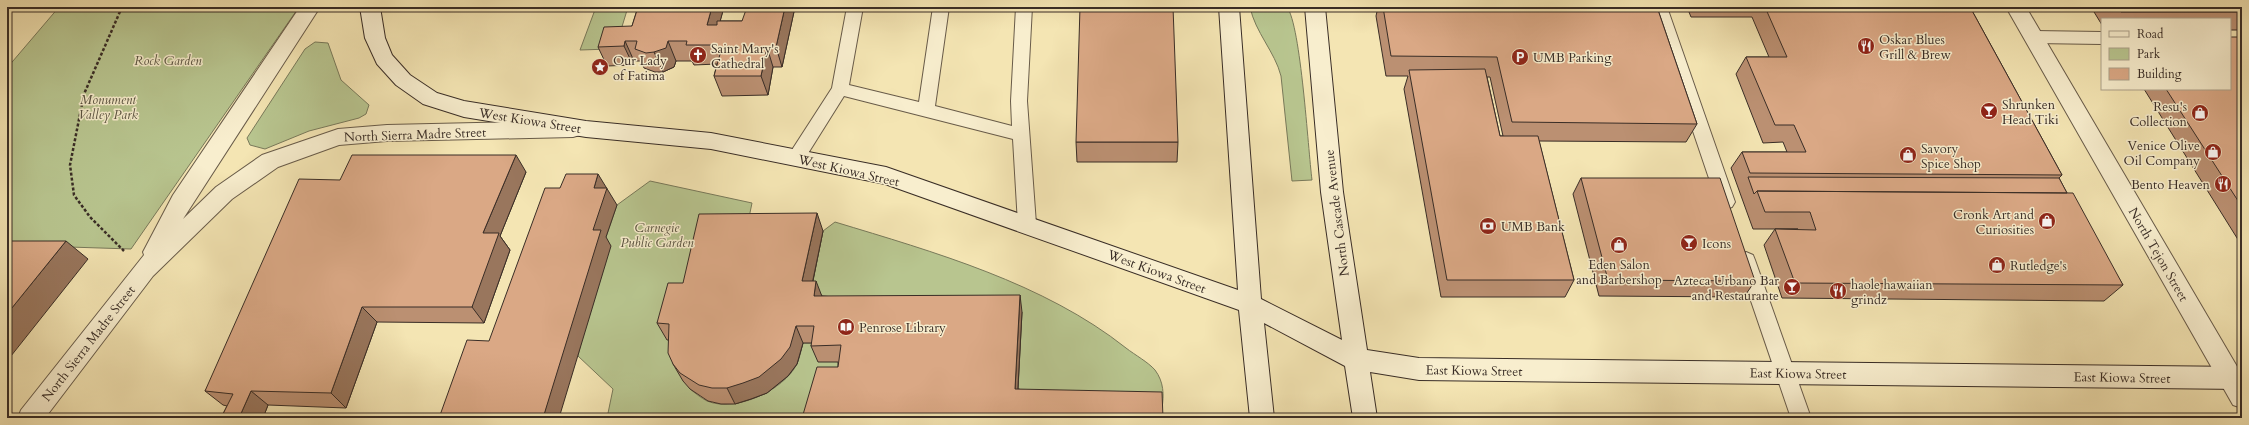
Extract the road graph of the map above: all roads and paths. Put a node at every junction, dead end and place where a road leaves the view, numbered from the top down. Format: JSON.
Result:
{"nodes":[{"id":1,"x":122,"y":7,"type":"edge"},
{"id":2,"x":310,"y":7,"type":"edge"},
{"id":3,"x":370,"y":7,"type":"edge"},
{"id":4,"x":855,"y":7,"type":"edge"},
{"id":5,"x":941,"y":7,"type":"edge"},
{"id":6,"x":1024,"y":7,"type":"edge"},
{"id":7,"x":1229,"y":7,"type":"edge"},
{"id":8,"x":1315,"y":7,"type":"edge"},
{"id":9,"x":1659,"y":7,"type":"edge"},
{"id":10,"x":2016,"y":7,"type":"edge"},
{"id":11,"x":2034,"y":37,"type":"junction"},
{"id":12,"x":2101,"y":38,"type":"edge"},
{"id":13,"x":840,"y":89,"type":"junction"},
{"id":14,"x":926,"y":110,"type":"junction"},
{"id":15,"x":586,"y":129,"type":"junction"},
{"id":16,"x":1021,"y":135,"type":"junction"},
{"id":17,"x":796,"y":158,"type":"junction"},
{"id":18,"x":1732,"y":219,"type":"edge"},
{"id":19,"x":1027,"y":224,"type":"junction"},
{"id":20,"x":113,"y":241,"type":"dead end"},
{"id":21,"x":1740,"y":241,"type":"edge"},
{"id":22,"x":145,"y":269,"type":"junction"},
{"id":23,"x":1250,"y":304,"type":"junction"},
{"id":24,"x":1355,"y":359,"type":"junction"},
{"id":25,"x":1785,"y":373,"type":"junction"},
{"id":26,"x":2238,"y":384,"type":"edge"},
{"id":27,"x":30,"y":418,"type":"edge"},
{"id":28,"x":1262,"y":418,"type":"edge"},
{"id":29,"x":1365,"y":418,"type":"edge"},
{"id":30,"x":1801,"y":418,"type":"edge"}],
"edges":[{"from":1,"to":20,"type":"path"},
{"from":2,"to":22,"type":"main road","name":"North Sierra Madre Street"},
{"from":3,"to":15,"type":"main road","name":"West Kiowa Street"},
{"from":4,"to":13,"type":"lane"},
{"from":5,"to":14,"type":"lane"},
{"from":6,"to":16,"type":"lane"},
{"from":7,"to":23,"type":"main road"},
{"from":8,"to":24,"type":"main road","name":"North Cascade Avenue"},
{"from":9,"to":18,"type":"lane"},
{"from":10,"to":11,"type":"main road","name":"North Tejon Street"},
{"from":11,"to":12,"type":"lane"},
{"from":11,"to":26,"type":"main road","name":"North Tejon Street"},
{"from":13,"to":14,"type":"lane"},
{"from":13,"to":17,"type":"lane"},
{"from":14,"to":16,"type":"lane"},
{"from":15,"to":17,"type":"main road","name":"West Kiowa Street"},
{"from":15,"to":22,"type":"main road","name":"North Sierra Madre Street"},
{"from":16,"to":19,"type":"lane"},
{"from":17,"to":19,"type":"main road","name":"West Kiowa Street"},
{"from":19,"to":23,"type":"main road","name":"West Kiowa Street"},
{"from":21,"to":25,"type":"lane"},
{"from":22,"to":27,"type":"main road","name":"North Sierra Madre Street"},
{"from":23,"to":24,"type":"main road","name":"West Kiowa Street"},
{"from":23,"to":28,"type":"main road"},
{"from":24,"to":25,"type":"main road","name":"East Kiowa Street"},
{"from":24,"to":29,"type":"main road","name":"North Cascade Avenue"},
{"from":25,"to":26,"type":"main road","name":"East Kiowa Street"},
{"from":25,"to":30,"type":"lane"}]}
